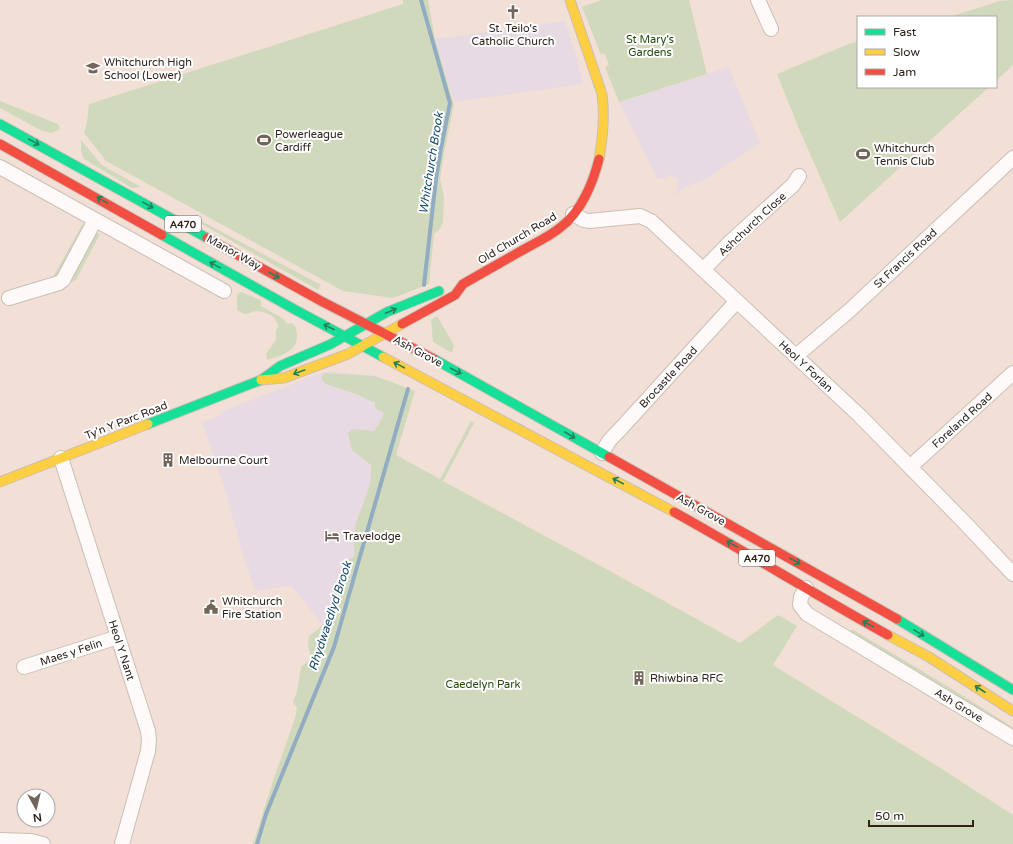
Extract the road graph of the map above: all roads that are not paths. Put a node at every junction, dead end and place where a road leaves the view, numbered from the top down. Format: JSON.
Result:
{"nodes":[{"id":1,"x":570,"y":0,"type":"edge"},
{"id":2,"x":758,"y":0,"type":"edge"},
{"id":3,"x":771,"y":29,"type":"dead end"},
{"id":4,"x":0,"y":124,"type":"edge"},
{"id":5,"x":0,"y":144,"type":"edge"},
{"id":6,"x":1013,"y":158,"type":"edge"},
{"id":7,"x":0,"y":167,"type":"edge"},
{"id":8,"x":799,"y":176,"type":"dead end"},
{"id":9,"x":573,"y":214,"type":"junction"},
{"id":10,"x":95,"y":220,"type":"junction"},
{"id":11,"x":703,"y":270,"type":"junction"},
{"id":12,"x":463,"y":284,"type":"junction"},
{"id":13,"x":224,"y":291,"type":"dead end"},
{"id":14,"x":9,"y":298,"type":"dead end"},
{"id":15,"x":737,"y":301,"type":"junction"},
{"id":16,"x":367,"y":324,"type":"junction"},
{"id":17,"x":357,"y":329,"type":"joint"},
{"id":18,"x":385,"y":334,"type":"junction"},
{"id":19,"x":346,"y":336,"type":"junction"},
{"id":20,"x":373,"y":340,"type":"joint"},
{"id":21,"x":363,"y":346,"type":"junction"},
{"id":22,"x":796,"y":356,"type":"junction"},
{"id":23,"x":1013,"y":373,"type":"edge"},
{"id":24,"x":261,"y":380,"type":"junction"},
{"id":25,"x":602,"y":453,"type":"junction"},
{"id":26,"x":61,"y":458,"type":"junction"},
{"id":27,"x":910,"y":467,"type":"junction"},
{"id":28,"x":0,"y":482,"type":"edge"},
{"id":29,"x":1013,"y":574,"type":"edge"},
{"id":30,"x":806,"y":588,"type":"junction"},
{"id":31,"x":118,"y":637,"type":"junction"},
{"id":32,"x":24,"y":667,"type":"dead end"},
{"id":33,"x":1013,"y":690,"type":"edge"},
{"id":34,"x":1013,"y":710,"type":"edge"},
{"id":35,"x":1013,"y":738,"type":"edge"},
{"id":36,"x":0,"y":840,"type":"edge"},
{"id":37,"x":43,"y":844,"type":"edge"},
{"id":38,"x":122,"y":844,"type":"edge"}],
"edges":[{"from":1,"to":9,"type":"main road","name":"Old Church Road"},
{"from":2,"to":3,"type":"street"},
{"from":4,"to":16,"type":"main road","name":"Manor Way","number":"A470","one_way":true},
{"from":19,"to":5,"type":"main road","name":"Manor Way","number":"A470","one_way":true},
{"from":6,"to":22,"type":"street","name":"St Francis Road"},
{"from":7,"to":10,"type":"street"},
{"from":8,"to":11,"type":"street","name":"Ashchurch Close"},
{"from":9,"to":11,"type":"street","name":"Heol Y Forlan"},
{"from":9,"to":12,"type":"main road","name":"Old Church Road"},
{"from":10,"to":13,"type":"street"},
{"from":10,"to":14,"type":"street"},
{"from":11,"to":15,"type":"street","name":"Heol Y Forlan"},
{"from":16,"to":12,"type":"main road","name":"Old Church Road","one_way":true},
{"from":12,"to":18,"type":"main road","name":"Old Church Road"},
{"from":15,"to":22,"type":"street","name":"Heol Y Forlan"},
{"from":15,"to":25,"type":"street","name":"Brocastle Road"},
{"from":16,"to":17,"type":"main road","name":"Old Church Road"},
{"from":16,"to":18,"type":"main road","name":"Manor Way","number":"A470"},
{"from":17,"to":19,"type":"main road","name":"Ty'n Y Parc Road"},
{"from":18,"to":20,"type":"main road","name":"Old Church Road"},
{"from":18,"to":25,"type":"main road","name":"Ash Grove","number":"A470","one_way":true},
{"from":19,"to":21,"type":"main road","name":"Manor Way","number":"A470"},
{"from":19,"to":24,"type":"main road","name":"Ty'n Y Parc Road"},
{"from":20,"to":21,"type":"main road","name":"Ty'n Y Parc Road"},
{"from":21,"to":24,"type":"main road","name":"Ty'n Y Parc Road","one_way":true},
{"from":30,"to":21,"type":"main road","name":"Ash Grove","number":"A470","one_way":true},
{"from":22,"to":27,"type":"street","name":"Heol Y Forlan"},
{"from":23,"to":27,"type":"street","name":"Foreland Road"},
{"from":24,"to":26,"type":"main road","name":"Ty'n Y Parc Road"},
{"from":25,"to":33,"type":"main road","name":"Ash Grove","number":"A470","one_way":true},
{"from":26,"to":28,"type":"main road","name":"Ty'n Y Parc Road"},
{"from":26,"to":31,"type":"street","name":"Heol Y Nant"},
{"from":27,"to":29,"type":"street","name":"Heol Y Forlan"},
{"from":34,"to":30,"type":"main road","name":"Ash Grove","number":"A470","one_way":true},
{"from":30,"to":35,"type":"street","name":"Ash Grove"},
{"from":31,"to":32,"type":"street","name":"Maes y Felin"},
{"from":31,"to":38,"type":"street","name":"Heol Y Nant"},
{"from":36,"to":37,"type":"street"}]}
